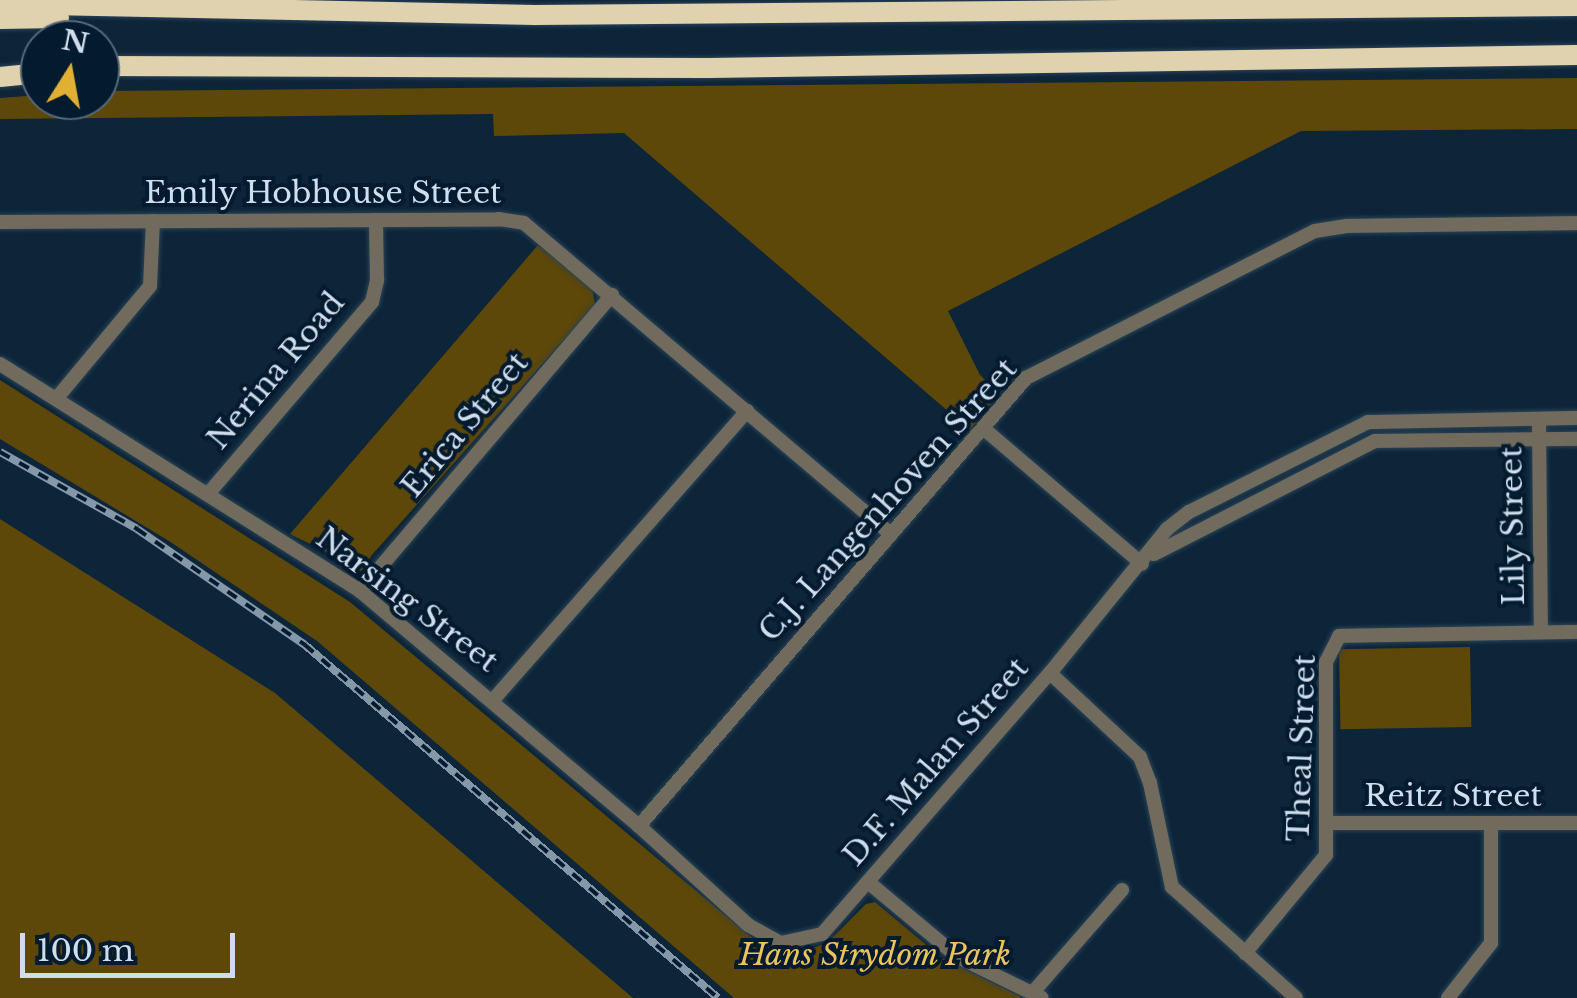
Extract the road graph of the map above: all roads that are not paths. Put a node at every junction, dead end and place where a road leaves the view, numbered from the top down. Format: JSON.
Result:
{"nodes":[{"id":1,"x":0,"y":4,"type":"edge"},
{"id":2,"x":1577,"y":6,"type":"edge"},
{"id":3,"x":456,"y":13,"type":"junction"},
{"id":4,"x":0,"y":19,"type":"edge"},
{"id":5,"x":1577,"y":55,"type":"edge"},
{"id":6,"x":120,"y":66,"type":"edge"},
{"id":7,"x":376,"y":220,"type":"junction"},
{"id":8,"x":0,"y":222,"type":"edge"},
{"id":9,"x":153,"y":222,"type":"junction"},
{"id":10,"x":1577,"y":223,"type":"edge"},
{"id":11,"x":612,"y":294,"type":"junction"},
{"id":12,"x":0,"y":364,"type":"edge"},
{"id":13,"x":56,"y":399,"type":"junction"},
{"id":14,"x":747,"y":411,"type":"junction"},
{"id":15,"x":1577,"y":418,"type":"edge"},
{"id":16,"x":1539,"y":419,"type":"junction"},
{"id":17,"x":1366,"y":422,"type":"junction"},
{"id":18,"x":983,"y":428,"type":"junction"},
{"id":19,"x":1577,"y":438,"type":"edge"},
{"id":20,"x":1540,"y":439,"type":"junction"},
{"id":21,"x":1375,"y":441,"type":"junction"},
{"id":22,"x":208,"y":494,"type":"junction"},
{"id":23,"x":892,"y":534,"type":"junction"},
{"id":24,"x":1142,"y":564,"type":"junction"},
{"id":25,"x":360,"y":591,"type":"junction"},
{"id":26,"x":1541,"y":632,"type":"junction"},
{"id":27,"x":1577,"y":632,"type":"edge"},
{"id":28,"x":1050,"y":673,"type":"junction"},
{"id":29,"x":493,"y":700,"type":"junction"},
{"id":30,"x":1329,"y":823,"type":"junction"},
{"id":31,"x":1577,"y":823,"type":"edge"},
{"id":32,"x":1491,"y":825,"type":"junction"},
{"id":33,"x":639,"y":826,"type":"junction"},
{"id":34,"x":868,"y":882,"type":"junction"},
{"id":35,"x":1122,"y":890,"type":"dead end"},
{"id":36,"x":748,"y":925,"type":"joint"},
{"id":37,"x":1245,"y":953,"type":"junction"},
{"id":38,"x":1038,"y":994,"type":"edge"},
{"id":39,"x":1296,"y":998,"type":"edge"},
{"id":40,"x":1448,"y":998,"type":"edge"}],
"edges":[{"from":1,"to":3,"type":"highway"},
{"from":2,"to":3,"type":"highway"},
{"from":3,"to":4,"type":"highway"},
{"from":5,"to":6,"type":"highway"},
{"from":7,"to":9,"type":"street","name":"Emily Hobhouse Street"},
{"from":7,"to":11,"type":"street","name":"Emily Hobhouse Street"},
{"from":7,"to":22,"type":"street","name":"Nerina Road"},
{"from":8,"to":9,"type":"street","name":"Emily Hobhouse Street"},
{"from":9,"to":13,"type":"street"},
{"from":10,"to":18,"type":"street","name":"C.J. Langenhoven Street"},
{"from":11,"to":14,"type":"street","name":"Emily Hobhouse Street"},
{"from":11,"to":25,"type":"street","name":"Erica Street"},
{"from":12,"to":13,"type":"street","name":"Narsing Street"},
{"from":13,"to":22,"type":"street","name":"Narsing Street"},
{"from":14,"to":23,"type":"street","name":"Emily Hobhouse Street"},
{"from":14,"to":29,"type":"street"},
{"from":15,"to":16,"type":"street","name":"D.F. Malan Street"},
{"from":16,"to":17,"type":"street","name":"D.F. Malan Street"},
{"from":16,"to":20,"type":"street","name":"Lily Street"},
{"from":17,"to":21,"type":"street"},
{"from":17,"to":24,"type":"street","name":"D.F. Malan Street"},
{"from":18,"to":23,"type":"street","name":"C.J. Langenhoven Street"},
{"from":18,"to":24,"type":"street"},
{"from":19,"to":20,"type":"street","name":"D.F. Malan Street"},
{"from":20,"to":21,"type":"street","name":"D.F. Malan Street"},
{"from":20,"to":26,"type":"street","name":"Lily Street"},
{"from":21,"to":24,"type":"street","name":"D.F. Malan Street"},
{"from":22,"to":25,"type":"street","name":"Narsing Street"},
{"from":23,"to":33,"type":"street","name":"C.J. Langenhoven Street"},
{"from":24,"to":28,"type":"street","name":"D.F. Malan Street"},
{"from":25,"to":29,"type":"street","name":"Narsing Street"},
{"from":26,"to":27,"type":"street","name":"Theal Street"},
{"from":26,"to":30,"type":"street","name":"Theal Street"},
{"from":28,"to":34,"type":"street","name":"D.F. Malan Street"},
{"from":28,"to":37,"type":"street"},
{"from":29,"to":33,"type":"street","name":"Narsing Street"},
{"from":30,"to":32,"type":"street","name":"Reitz Street"},
{"from":30,"to":37,"type":"street","name":"Theal Street"},
{"from":31,"to":32,"type":"street","name":"Reitz Street"},
{"from":32,"to":40,"type":"street"},
{"from":33,"to":36,"type":"street","name":"Narsing Street"},
{"from":34,"to":36,"type":"street","name":"D.F. Malan Street"},
{"from":34,"to":38,"type":"street"},
{"from":35,"to":38,"type":"street"},
{"from":37,"to":39,"type":"street"}]}
